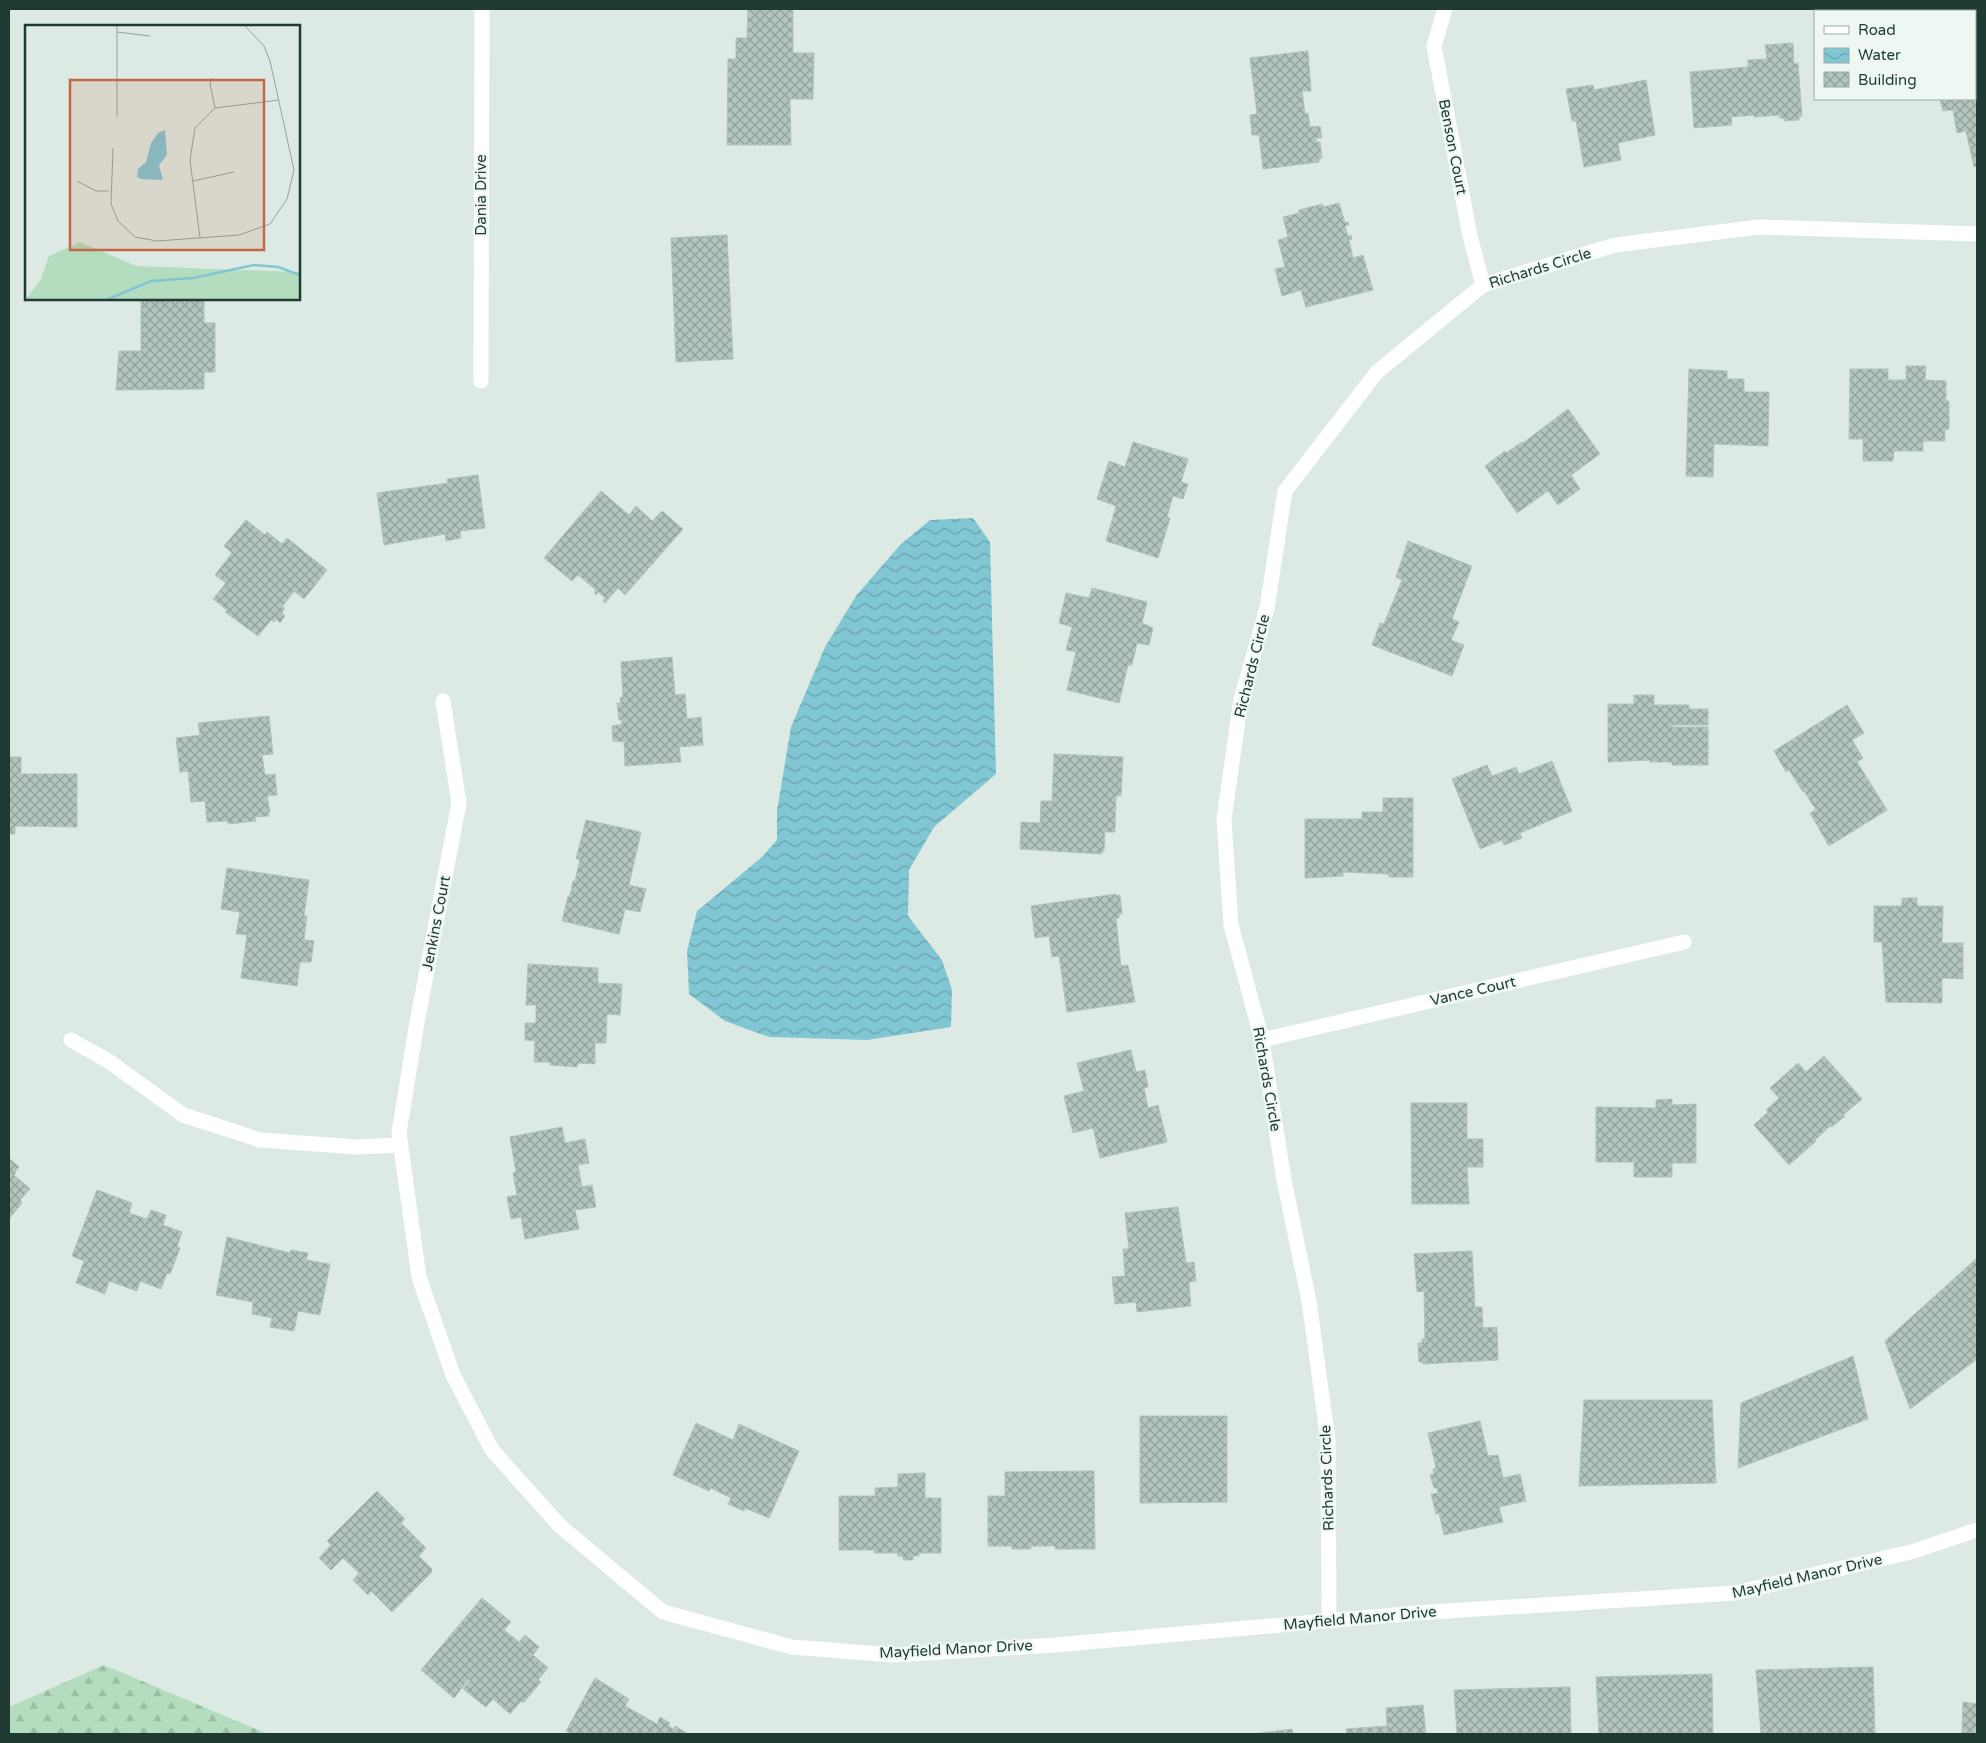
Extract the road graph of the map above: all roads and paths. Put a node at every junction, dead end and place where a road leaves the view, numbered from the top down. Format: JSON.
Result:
{"nodes":[{"id":1,"x":482,"y":9,"type":"edge"},
{"id":2,"x":1445,"y":9,"type":"edge"},
{"id":3,"x":1977,"y":234,"type":"edge"},
{"id":4,"x":1483,"y":286,"type":"junction"},
{"id":5,"x":481,"y":381,"type":"dead end"},
{"id":6,"x":443,"y":701,"type":"dead end"},
{"id":7,"x":1684,"y":942,"type":"dead end"},
{"id":8,"x":71,"y":1040,"type":"dead end"},
{"id":9,"x":1262,"y":1040,"type":"junction"},
{"id":10,"x":400,"y":1145,"type":"junction"},
{"id":11,"x":1977,"y":1530,"type":"edge"},
{"id":12,"x":1330,"y":1620,"type":"junction"}],
"edges":[{"from":1,"to":5,"type":"street","name":"Dania Drive"},
{"from":2,"to":4,"type":"street","name":"Benson Court"},
{"from":3,"to":4,"type":"street","name":"Richards Circle"},
{"from":4,"to":9,"type":"street","name":"Richards Circle"},
{"from":6,"to":10,"type":"street","name":"Jenkins Court"},
{"from":7,"to":9,"type":"street","name":"Vance Court"},
{"from":8,"to":10,"type":"street"},
{"from":9,"to":12,"type":"street","name":"Richards Circle"},
{"from":10,"to":12,"type":"street","name":"Mayfield Manor Drive"},
{"from":11,"to":12,"type":"street","name":"Mayfield Manor Drive"}]}
